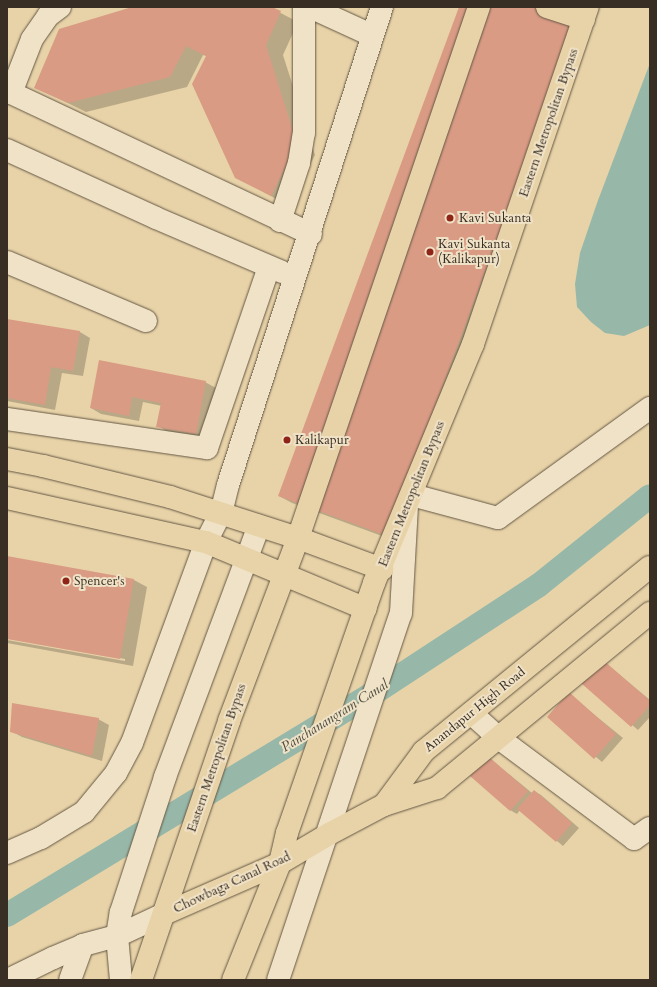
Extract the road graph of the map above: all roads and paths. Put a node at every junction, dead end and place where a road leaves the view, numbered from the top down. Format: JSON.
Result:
{"nodes":[{"id":1,"x":60,"y":7,"type":"edge"},
{"id":2,"x":304,"y":7,"type":"edge"},
{"id":3,"x":310,"y":7,"type":"edge"},
{"id":4,"x":382,"y":7,"type":"edge"},
{"id":5,"x":479,"y":7,"type":"edge"},
{"id":6,"x":547,"y":7,"type":"edge"},
{"id":7,"x":586,"y":13,"type":"edge"},
{"id":8,"x":373,"y":36,"type":"junction"},
{"id":9,"x":9,"y":92,"type":"edge"},
{"id":10,"x":7,"y":150,"type":"edge"},
{"id":11,"x":280,"y":221,"type":"junction"},
{"id":12,"x":310,"y":234,"type":"junction"},
{"id":13,"x":7,"y":262,"type":"edge"},
{"id":14,"x":269,"y":267,"type":"junction"},
{"id":15,"x":296,"y":278,"type":"junction"},
{"id":16,"x":146,"y":321,"type":"dead end"},
{"id":17,"x":650,"y":408,"type":"edge"},
{"id":18,"x":7,"y":419,"type":"edge"},
{"id":19,"x":7,"y":459,"type":"edge"},
{"id":20,"x":7,"y":498,"type":"edge"},
{"id":21,"x":409,"y":501,"type":"junction"},
{"id":22,"x":221,"y":513,"type":"junction"},
{"id":23,"x":259,"y":526,"type":"junction"},
{"id":24,"x":298,"y":538,"type":"junction"},
{"id":25,"x":206,"y":542,"type":"junction"},
{"id":26,"x":247,"y":560,"type":"junction"},
{"id":27,"x":650,"y":568,"type":"edge"},
{"id":28,"x":382,"y":569,"type":"junction"},
{"id":29,"x":284,"y":575,"type":"junction"},
{"id":30,"x":366,"y":609,"type":"junction"},
{"id":31,"x":650,"y":613,"type":"edge"},
{"id":32,"x":471,"y":712,"type":"junction"},
{"id":33,"x":500,"y":739,"type":"junction"},
{"id":34,"x":384,"y":805,"type":"junction"},
{"id":35,"x":328,"y":834,"type":"junction"},
{"id":36,"x":645,"y":839,"type":"edge"},
{"id":37,"x":7,"y":853,"type":"edge"},
{"id":38,"x":280,"y":863,"type":"junction"},
{"id":39,"x":164,"y":914,"type":"junction"},
{"id":40,"x":117,"y":936,"type":"junction"},
{"id":41,"x":83,"y":945,"type":"junction"},
{"id":42,"x":8,"y":980,"type":"edge"},
{"id":43,"x":70,"y":980,"type":"edge"},
{"id":44,"x":121,"y":980,"type":"edge"},
{"id":45,"x":141,"y":980,"type":"edge"},
{"id":46,"x":233,"y":980,"type":"edge"},
{"id":47,"x":278,"y":980,"type":"edge"}],
"edges":[{"from":1,"to":9,"type":"street"},
{"from":2,"to":11,"type":"street"},
{"from":3,"to":8,"type":"street"},
{"from":4,"to":8,"type":"street"},
{"from":5,"to":24,"type":"main road","name":"Eastern Metropolitan Bypass"},
{"from":6,"to":7,"type":"main road"},
{"from":7,"to":21,"type":"main road","name":"Eastern Metropolitan Bypass"},
{"from":8,"to":12,"type":"street"},
{"from":9,"to":11,"type":"street"},
{"from":10,"to":14,"type":"street"},
{"from":11,"to":12,"type":"street"},
{"from":12,"to":15,"type":"street"},
{"from":13,"to":16,"type":"street"},
{"from":14,"to":15,"type":"street"},
{"from":14,"to":18,"type":"street"},
{"from":15,"to":22,"type":"street"},
{"from":17,"to":21,"type":"street"},
{"from":19,"to":22,"type":"main road"},
{"from":20,"to":25,"type":"main road"},
{"from":21,"to":28,"type":"main road","name":"Eastern Metropolitan Bypass"},
{"from":21,"to":35,"type":"street"},
{"from":22,"to":23,"type":"main road"},
{"from":22,"to":25,"type":"street"},
{"from":23,"to":24,"type":"main road"},
{"from":23,"to":26,"type":"street"},
{"from":24,"to":28,"type":"main road"},
{"from":24,"to":29,"type":"main road","name":"Eastern Metropolitan Bypass"},
{"from":25,"to":26,"type":"main road"},
{"from":25,"to":37,"type":"street"},
{"from":26,"to":29,"type":"main road"},
{"from":26,"to":40,"type":"street"},
{"from":27,"to":32,"type":"main road","name":"Anandapur High Road"},
{"from":28,"to":30,"type":"main road","name":"Eastern Metropolitan Bypass"},
{"from":29,"to":30,"type":"main road"},
{"from":29,"to":39,"type":"main road","name":"Eastern Metropolitan Bypass"},
{"from":30,"to":38,"type":"main road","name":"Eastern Metropolitan Bypass"},
{"from":31,"to":33,"type":"main road"},
{"from":32,"to":33,"type":"street"},
{"from":32,"to":34,"type":"main road","name":"Anandapur High Road"},
{"from":33,"to":34,"type":"main road"},
{"from":33,"to":36,"type":"street"},
{"from":34,"to":35,"type":"main road","name":"Chowbaga Canal Road"},
{"from":35,"to":38,"type":"main road","name":"Chowbaga Canal Road"},
{"from":35,"to":47,"type":"street"},
{"from":38,"to":39,"type":"main road","name":"Chowbaga Canal Road"},
{"from":38,"to":46,"type":"main road","name":"Eastern Metropolitan Bypass"},
{"from":39,"to":40,"type":"street"},
{"from":39,"to":45,"type":"main road","name":"Eastern Metropolitan Bypass"},
{"from":40,"to":41,"type":"street"},
{"from":40,"to":44,"type":"street"},
{"from":41,"to":42,"type":"street"},
{"from":41,"to":43,"type":"street"}]}
